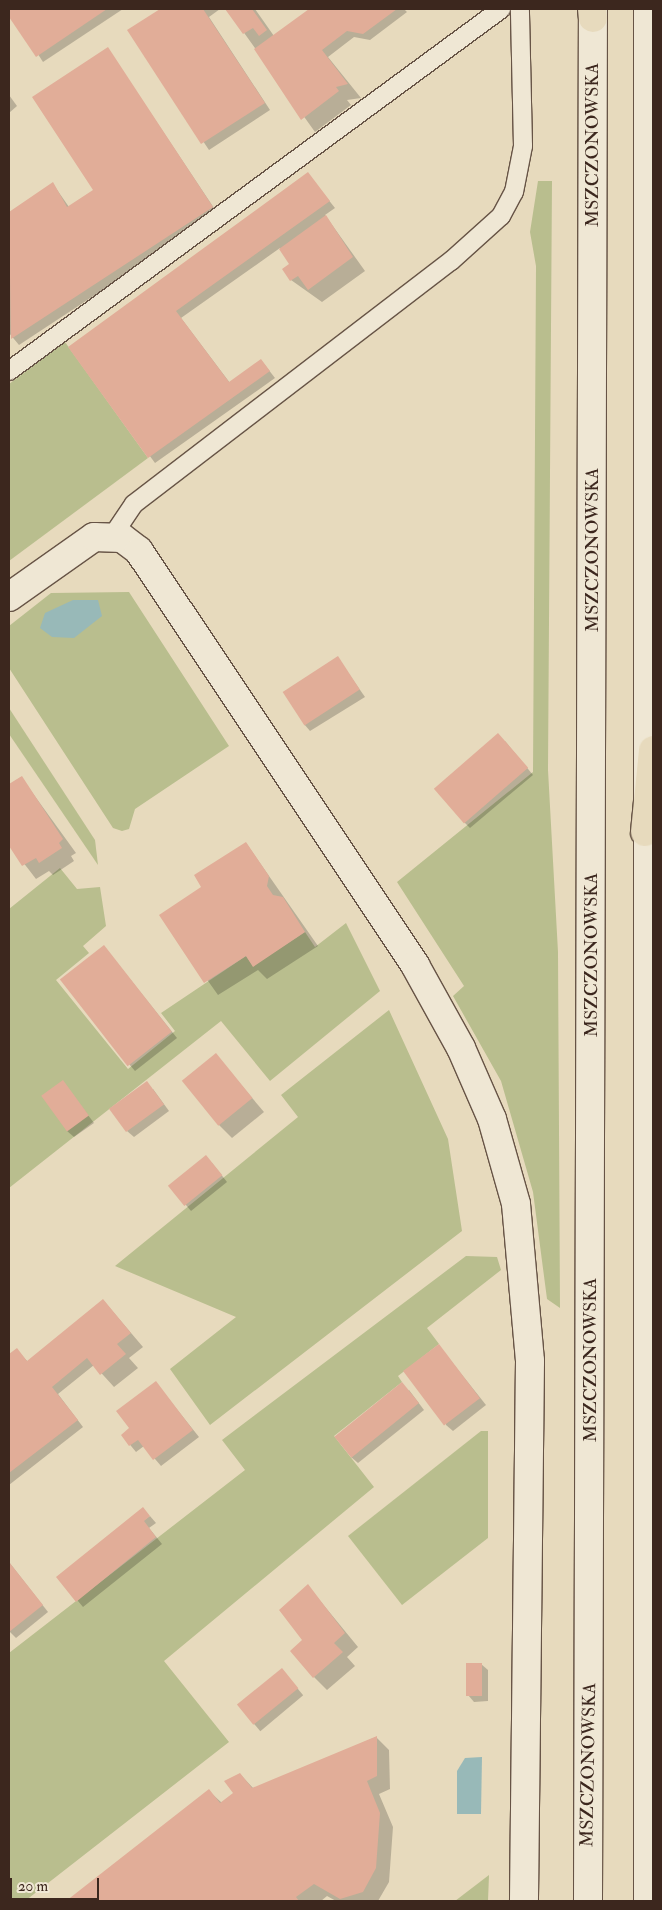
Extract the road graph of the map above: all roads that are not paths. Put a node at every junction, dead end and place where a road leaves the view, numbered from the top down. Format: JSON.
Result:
{"nodes":[{"id":1,"x":501,"y":9,"type":"edge"},
{"id":2,"x":520,"y":9,"type":"edge"},
{"id":3,"x":648,"y":9,"type":"edge"},
{"id":4,"x":593,"y":12,"type":"edge"},
{"id":5,"x":9,"y":372,"type":"edge"},
{"id":6,"x":113,"y":535,"type":"junction"},
{"id":7,"x":9,"y":597,"type":"edge"},
{"id":8,"x":653,"y":750,"type":"edge"},
{"id":9,"x":645,"y":832,"type":"junction"},
{"id":10,"x":524,"y":1901,"type":"edge"},
{"id":11,"x":588,"y":1901,"type":"edge"},
{"id":12,"x":648,"y":1901,"type":"edge"}],
"edges":[{"from":1,"to":5,"type":"lane"},
{"from":2,"to":6,"type":"lane"},
{"from":3,"to":9,"type":"main road"},
{"from":4,"to":11,"type":"main road","name":"MSZCZONOWSKA"},
{"from":6,"to":7,"type":"main road"},
{"from":6,"to":10,"type":"main road"},
{"from":8,"to":9,"type":"highway"},
{"from":9,"to":12,"type":"main road"}]}
